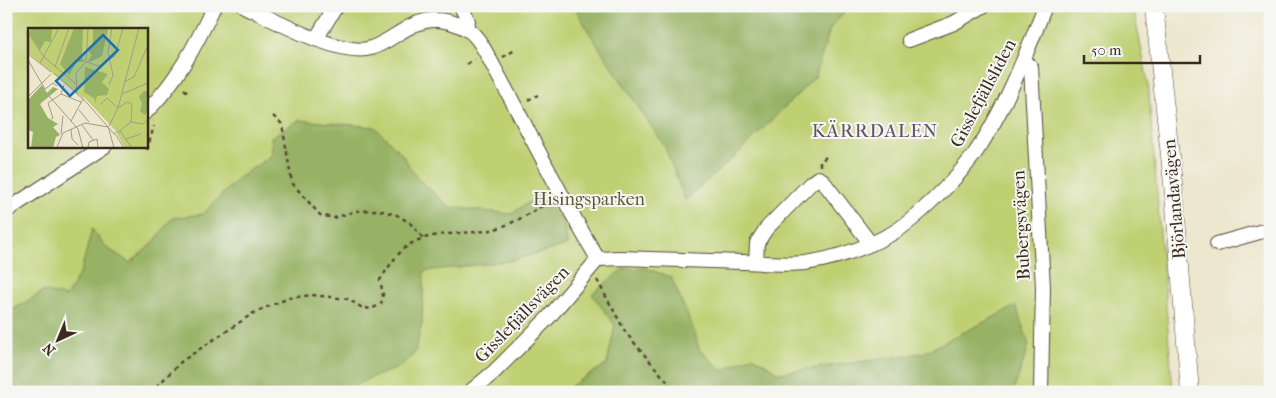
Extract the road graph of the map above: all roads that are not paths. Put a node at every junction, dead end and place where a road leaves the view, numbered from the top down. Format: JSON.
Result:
{"nodes":[{"id":1,"x":214,"y":6,"type":"edge"},
{"id":2,"x":244,"y":6,"type":"edge"},
{"id":3,"x":336,"y":6,"type":"edge"},
{"id":4,"x":461,"y":6,"type":"edge"},
{"id":5,"x":983,"y":6,"type":"edge"},
{"id":6,"x":1045,"y":6,"type":"edge"},
{"id":7,"x":1154,"y":6,"type":"edge"},
{"id":8,"x":465,"y":28,"type":"junction"},
{"id":9,"x":316,"y":39,"type":"junction"},
{"id":10,"x":910,"y":40,"type":"dead end"},
{"id":11,"x":1024,"y":60,"type":"junction"},
{"id":12,"x":148,"y":110,"type":"edge"},
{"id":13,"x":102,"y":148,"type":"edge"},
{"id":14,"x":6,"y":211,"type":"edge"},
{"id":15,"x":1270,"y":229,"type":"edge"},
{"id":16,"x":871,"y":244,"type":"junction"},
{"id":17,"x":1216,"y":244,"type":"dead end"},
{"id":18,"x":598,"y":259,"type":"junction"},
{"id":19,"x":756,"y":262,"type":"junction"},
{"id":20,"x":470,"y":392,"type":"edge"},
{"id":21,"x":1040,"y":392,"type":"edge"},
{"id":22,"x":1190,"y":392,"type":"edge"}],
"edges":[{"from":1,"to":12,"type":"street"},
{"from":2,"to":9,"type":"street"},
{"from":3,"to":9,"type":"street"},
{"from":4,"to":8,"type":"street"},
{"from":5,"to":10,"type":"street"},
{"from":6,"to":11,"type":"street","name":"Gisslefjällsliden"},
{"from":7,"to":22,"type":"street","name":"Björlandavägen"},
{"from":8,"to":9,"type":"street"},
{"from":8,"to":18,"type":"street"},
{"from":11,"to":16,"type":"street","name":"Gisslefjällsliden"},
{"from":11,"to":21,"type":"street","name":"Bubergsvägen"},
{"from":13,"to":14,"type":"street"},
{"from":15,"to":17,"type":"street"},
{"from":16,"to":19,"type":"street","name":"Gisslefjällsliden"},
{"from":16,"to":19,"type":"street"},
{"from":18,"to":19,"type":"street","name":"Gisslefjällsliden"},
{"from":18,"to":20,"type":"street","name":"Gisslefjällsvägen"}]}
